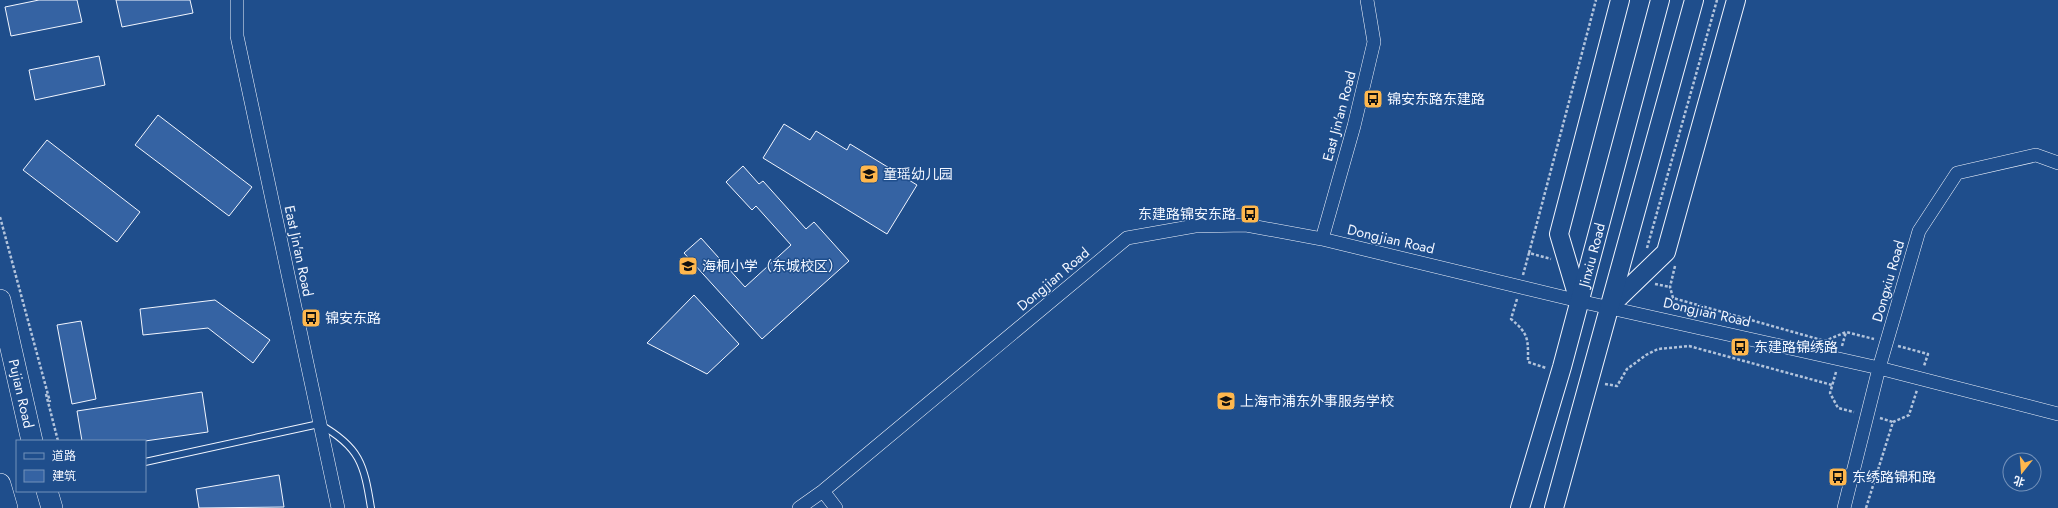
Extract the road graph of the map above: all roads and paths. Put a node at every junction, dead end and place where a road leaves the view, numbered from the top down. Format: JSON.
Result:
{"nodes":[{"id":1,"x":237,"y":0,"type":"edge"},
{"id":2,"x":1367,"y":0,"type":"edge"},
{"id":3,"x":1596,"y":0,"type":"edge"},
{"id":4,"x":1620,"y":0,"type":"edge"},
{"id":5,"x":1694,"y":0,"type":"edge"},
{"id":6,"x":1717,"y":0,"type":"edge"},
{"id":7,"x":1736,"y":0,"type":"edge"},
{"id":8,"x":1659,"y":5,"type":"edge"},
{"id":9,"x":2058,"y":163,"type":"edge"},
{"id":10,"x":0,"y":217,"type":"edge"},
{"id":11,"x":1322,"y":239,"type":"junction"},
{"id":12,"x":1646,"y":249,"type":"dead end"},
{"id":13,"x":1529,"y":253,"type":"junction"},
{"id":14,"x":1568,"y":263,"type":"junction"},
{"id":15,"x":1638,"y":280,"type":"junction"},
{"id":16,"x":1520,"y":287,"type":"junction"},
{"id":17,"x":1670,"y":287,"type":"dead end"},
{"id":18,"x":0,"y":300,"type":"edge"},
{"id":19,"x":1579,"y":301,"type":"junction"},
{"id":20,"x":1610,"y":307,"type":"junction"},
{"id":21,"x":1846,"y":332,"type":"dead end"},
{"id":22,"x":1839,"y":359,"type":"junction"},
{"id":23,"x":38,"y":360,"type":"junction"},
{"id":24,"x":1879,"y":368,"type":"junction"},
{"id":25,"x":1560,"y":373,"type":"junction"},
{"id":26,"x":1590,"y":381,"type":"junction"},
{"id":27,"x":1832,"y":385,"type":"junction"},
{"id":28,"x":50,"y":402,"type":"dead end"},
{"id":29,"x":2058,"y":414,"type":"edge"},
{"id":30,"x":1868,"y":415,"type":"junction"},
{"id":31,"x":1893,"y":422,"type":"dead end"},
{"id":32,"x":319,"y":424,"type":"junction"},
{"id":33,"x":32,"y":440,"type":"edge"},
{"id":34,"x":58,"y":440,"type":"edge"},
{"id":35,"x":146,"y":462,"type":"edge"},
{"id":36,"x":0,"y":484,"type":"edge"},
{"id":37,"x":823,"y":491,"type":"junction"},
{"id":38,"x":47,"y":492,"type":"edge"},
{"id":39,"x":6,"y":508,"type":"edge"},
{"id":40,"x":52,"y":508,"type":"edge"},
{"id":41,"x":338,"y":508,"type":"edge"},
{"id":42,"x":372,"y":508,"type":"edge"},
{"id":43,"x":799,"y":508,"type":"edge"},
{"id":44,"x":836,"y":508,"type":"edge"},
{"id":45,"x":1520,"y":508,"type":"edge"},
{"id":46,"x":1554,"y":508,"type":"edge"},
{"id":47,"x":1844,"y":508,"type":"edge"}],
"edges":[{"from":1,"to":32,"type":"street","name":"East Jin'an Road"},
{"from":2,"to":11,"type":"street","name":"East Jin'an Road"},
{"from":3,"to":13,"type":"path"},
{"from":4,"to":14,"type":"main road"},
{"from":5,"to":20,"type":"main road"},
{"from":6,"to":12,"type":"path"},
{"from":7,"to":15,"type":"main road"},
{"from":8,"to":19,"type":"main road","name":"Jinxiu Road"},
{"from":9,"to":24,"type":"street","name":"Dongxiu Road"},
{"from":10,"to":23,"type":"path"},
{"from":11,"to":16,"type":"street","name":"Dongjian Road"},
{"from":11,"to":37,"type":"street","name":"Dongjian Road"},
{"from":13,"to":14,"type":"path"},
{"from":13,"to":16,"type":"path"},
{"from":14,"to":19,"type":"main road"},
{"from":15,"to":17,"type":"path"},
{"from":15,"to":20,"type":"main road"},
{"from":16,"to":19,"type":"street","name":"Dongjian Road"},
{"from":16,"to":25,"type":"path"},
{"from":18,"to":33,"type":"main road","name":"Pujian Road"},
{"from":19,"to":20,"type":"street","name":"Dongjian Road"},
{"from":19,"to":25,"type":"main road","name":"Jinxiu Road"},
{"from":20,"to":22,"type":"street","name":"Dongjian Road"},
{"from":20,"to":26,"type":"main road"},
{"from":21,"to":22,"type":"path"},
{"from":22,"to":24,"type":"street","name":"Dongjian Road"},
{"from":22,"to":27,"type":"path"},
{"from":23,"to":28,"type":"path"},
{"from":23,"to":34,"type":"path"},
{"from":24,"to":29,"type":"street","name":"Dongjian Road"},
{"from":24,"to":30,"type":"street","name":"Dongxiu Road"},
{"from":25,"to":45,"type":"main road","name":"Jinxiu Road"},
{"from":26,"to":27,"type":"path"},
{"from":26,"to":46,"type":"main road"},
{"from":27,"to":30,"type":"path"},
{"from":30,"to":31,"type":"path"},
{"from":30,"to":47,"type":"street","name":"Dongxiu Road"},
{"from":32,"to":35,"type":"lane"},
{"from":32,"to":41,"type":"street","name":"East Jin'an Road"},
{"from":32,"to":42,"type":"lane"},
{"from":36,"to":39,"type":"main road"},
{"from":37,"to":43,"type":"street","name":"Dongjian Road"},
{"from":37,"to":44,"type":"street"},
{"from":38,"to":40,"type":"main road"}]}
